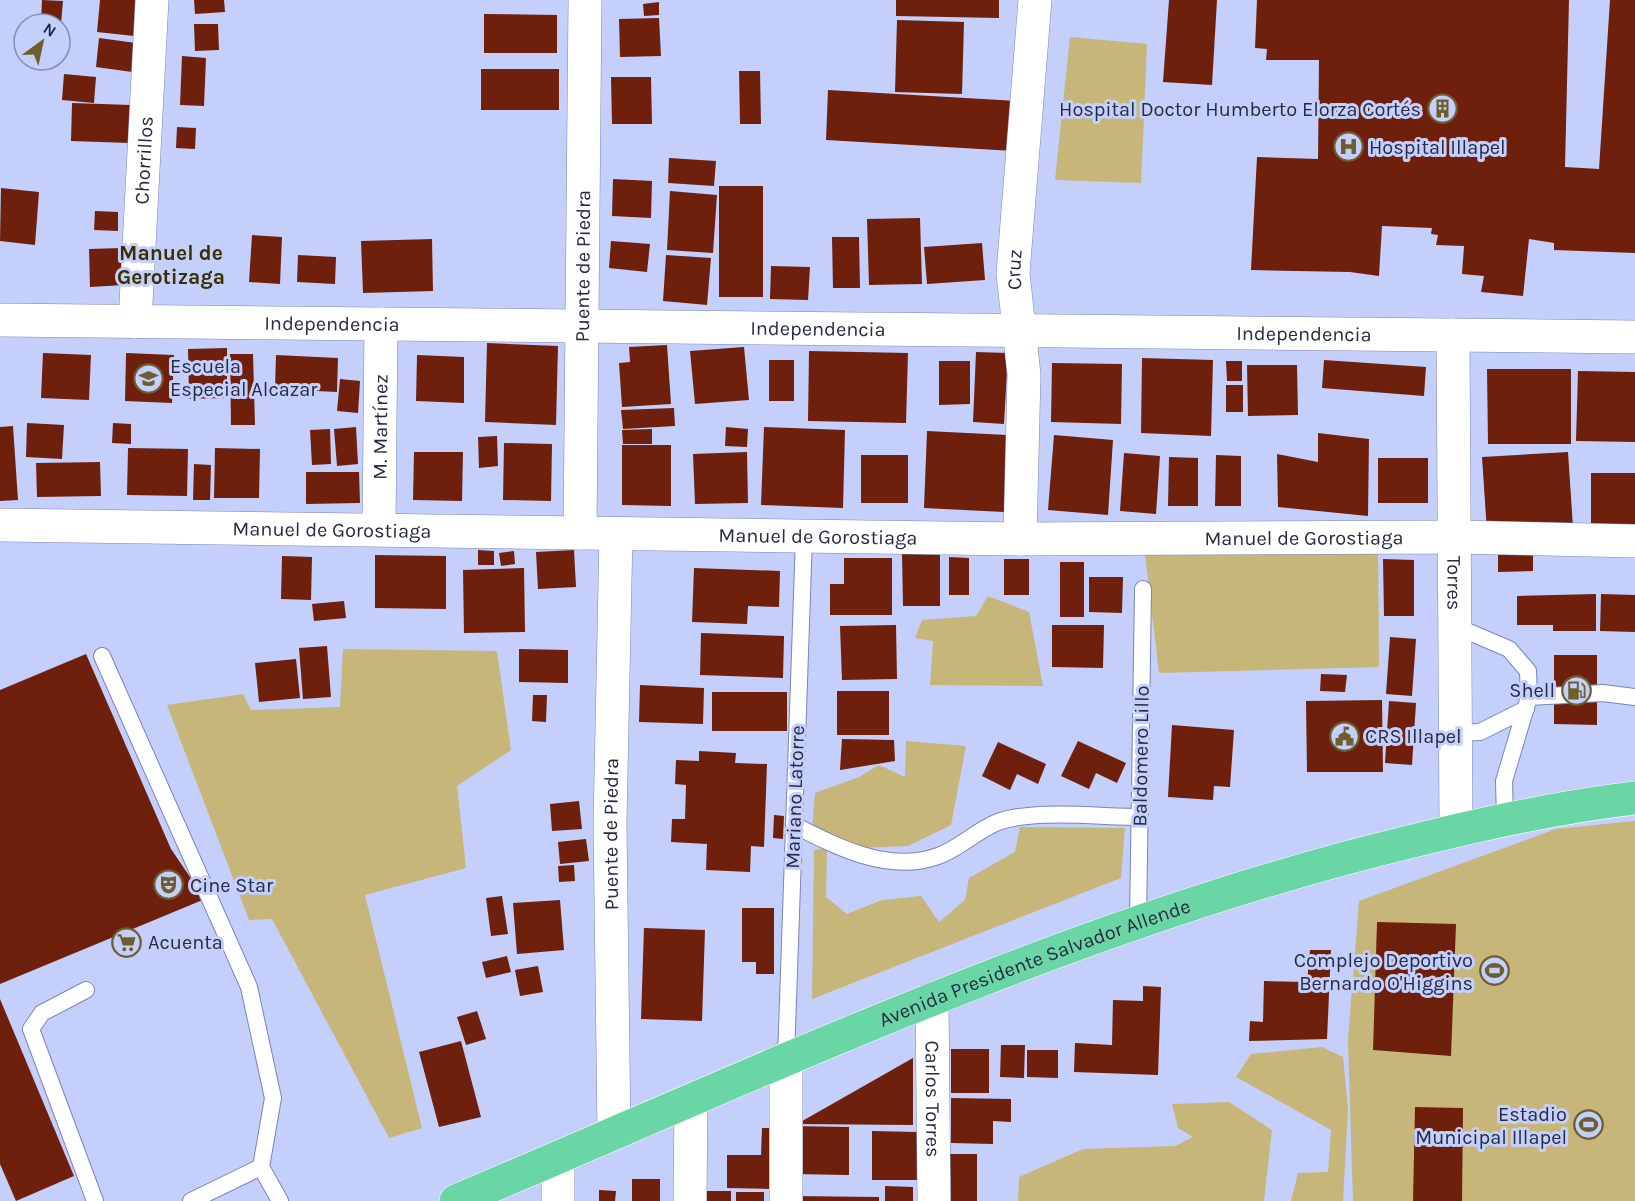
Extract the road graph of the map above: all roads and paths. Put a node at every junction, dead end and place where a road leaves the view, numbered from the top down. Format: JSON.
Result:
{"nodes":[{"id":1,"x":152,"y":0,"type":"edge"},
{"id":2,"x":585,"y":0,"type":"edge"},
{"id":3,"x":1035,"y":0,"type":"edge"},
{"id":4,"x":0,"y":320,"type":"edge"},
{"id":5,"x":135,"y":322,"type":"junction"},
{"id":6,"x":381,"y":324,"type":"junction"},
{"id":7,"x":581,"y":326,"type":"junction"},
{"id":8,"x":1017,"y":331,"type":"junction"},
{"id":9,"x":1453,"y":335,"type":"junction"},
{"id":10,"x":1635,"y":337,"type":"edge"},
{"id":11,"x":0,"y":525,"type":"edge"},
{"id":12,"x":379,"y":529,"type":"junction"},
{"id":13,"x":580,"y":533,"type":"junction"},
{"id":14,"x":616,"y":534,"type":"junction"},
{"id":15,"x":804,"y":537,"type":"junction"},
{"id":16,"x":1454,"y":537,"type":"junction"},
{"id":17,"x":1020,"y":539,"type":"junction"},
{"id":18,"x":1635,"y":541,"type":"edge"},
{"id":19,"x":1143,"y":590,"type":"dead end"},
{"id":20,"x":1455,"y":626,"type":"junction"},
{"id":21,"x":102,"y":656,"type":"dead end"},
{"id":22,"x":1635,"y":697,"type":"edge"},
{"id":23,"x":1528,"y":703,"type":"junction"},
{"id":24,"x":1456,"y":733,"type":"junction"},
{"id":25,"x":1635,"y":798,"type":"edge"},
{"id":26,"x":1140,"y":817,"type":"junction"},
{"id":27,"x":1505,"y":819,"type":"junction"},
{"id":28,"x":794,"y":825,"type":"junction"},
{"id":29,"x":1456,"y":829,"type":"junction"},
{"id":30,"x":1138,"y":922,"type":"junction"},
{"id":31,"x":86,"y":990,"type":"dead end"},
{"id":32,"x":932,"y":999,"type":"junction"},
{"id":33,"x":786,"y":1058,"type":"junction"},
{"id":34,"x":691,"y":1100,"type":"junction"},
{"id":35,"x":614,"y":1132,"type":"junction"},
{"id":36,"x":558,"y":1158,"type":"junction"},
{"id":37,"x":261,"y":1167,"type":"junction"},
{"id":38,"x":95,"y":1201,"type":"edge"},
{"id":39,"x":191,"y":1201,"type":"edge"},
{"id":40,"x":280,"y":1201,"type":"edge"},
{"id":41,"x":456,"y":1201,"type":"edge"},
{"id":42,"x":558,"y":1201,"type":"edge"},
{"id":43,"x":690,"y":1201,"type":"edge"},
{"id":44,"x":786,"y":1201,"type":"edge"},
{"id":45,"x":933,"y":1201,"type":"edge"}],
"edges":[{"from":1,"to":5,"type":"street","name":"Chorrillos"},
{"from":2,"to":7,"type":"street","name":"Puente de Piedra"},
{"from":3,"to":8,"type":"street","name":"Cruz"},
{"from":4,"to":5,"type":"street","name":"Independencia"},
{"from":5,"to":6,"type":"street","name":"Independencia"},
{"from":6,"to":7,"type":"street","name":"Independencia"},
{"from":6,"to":12,"type":"street","name":"M. Martínez"},
{"from":7,"to":8,"type":"street","name":"Independencia"},
{"from":7,"to":13,"type":"street","name":"Puente de Piedra"},
{"from":8,"to":9,"type":"street","name":"Independencia"},
{"from":8,"to":17,"type":"street","name":"Cruz"},
{"from":9,"to":10,"type":"street","name":"Independencia"},
{"from":9,"to":16,"type":"street","name":"Torres"},
{"from":11,"to":12,"type":"street","name":"Manuel de Gorostiaga"},
{"from":12,"to":13,"type":"street","name":"Manuel de Gorostiaga"},
{"from":13,"to":14,"type":"street","name":"Manuel de Gorostiaga"},
{"from":14,"to":15,"type":"street","name":"Manuel de Gorostiaga"},
{"from":14,"to":35,"type":"street","name":"Puente de Piedra"},
{"from":15,"to":17,"type":"street","name":"Manuel de Gorostiaga"},
{"from":15,"to":28,"type":"lane","name":"Mariano Latorre"},
{"from":16,"to":17,"type":"street","name":"Manuel de Gorostiaga"},
{"from":16,"to":18,"type":"street","name":"Manuel de Gorostiaga"},
{"from":16,"to":20,"type":"street","name":"Torres"},
{"from":19,"to":26,"type":"lane","name":"Baldomero Lillo"},
{"from":20,"to":23,"type":"lane"},
{"from":20,"to":24,"type":"street","name":"Torres"},
{"from":21,"to":37,"type":"lane"},
{"from":22,"to":23,"type":"lane"},
{"from":23,"to":24,"type":"lane"},
{"from":23,"to":27,"type":"lane"},
{"from":24,"to":29,"type":"street","name":"Torres"},
{"from":25,"to":27,"type":"main road","name":"Avenida Presidente Salvador Allende"},
{"from":26,"to":28,"type":"lane"},
{"from":26,"to":30,"type":"lane","name":"Baldomero Lillo"},
{"from":27,"to":29,"type":"main road","name":"Avenida Presidente Salvador Allende"},
{"from":28,"to":33,"type":"lane","name":"Mariano Latorre"},
{"from":29,"to":30,"type":"main road","name":"Avenida Presidente Salvador Allende"},
{"from":30,"to":32,"type":"main road","name":"Avenida Presidente Salvador Allende"},
{"from":31,"to":38,"type":"lane"},
{"from":32,"to":33,"type":"main road","name":"Avenida Presidente Salvador Allende"},
{"from":32,"to":45,"type":"street","name":"Carlos Torres"},
{"from":33,"to":34,"type":"main road","name":"Avenida Presidente Salvador Allende"},
{"from":33,"to":44,"type":"street"},
{"from":34,"to":35,"type":"main road","name":"Avenida Presidente Salvador Allende"},
{"from":34,"to":43,"type":"street"},
{"from":35,"to":36,"type":"main road","name":"Avenida Presidente Salvador Allende"},
{"from":36,"to":41,"type":"main road","name":"Avenida Presidente Salvador Allende"},
{"from":36,"to":42,"type":"street"},
{"from":37,"to":39,"type":"lane"},
{"from":37,"to":40,"type":"lane"}]}
